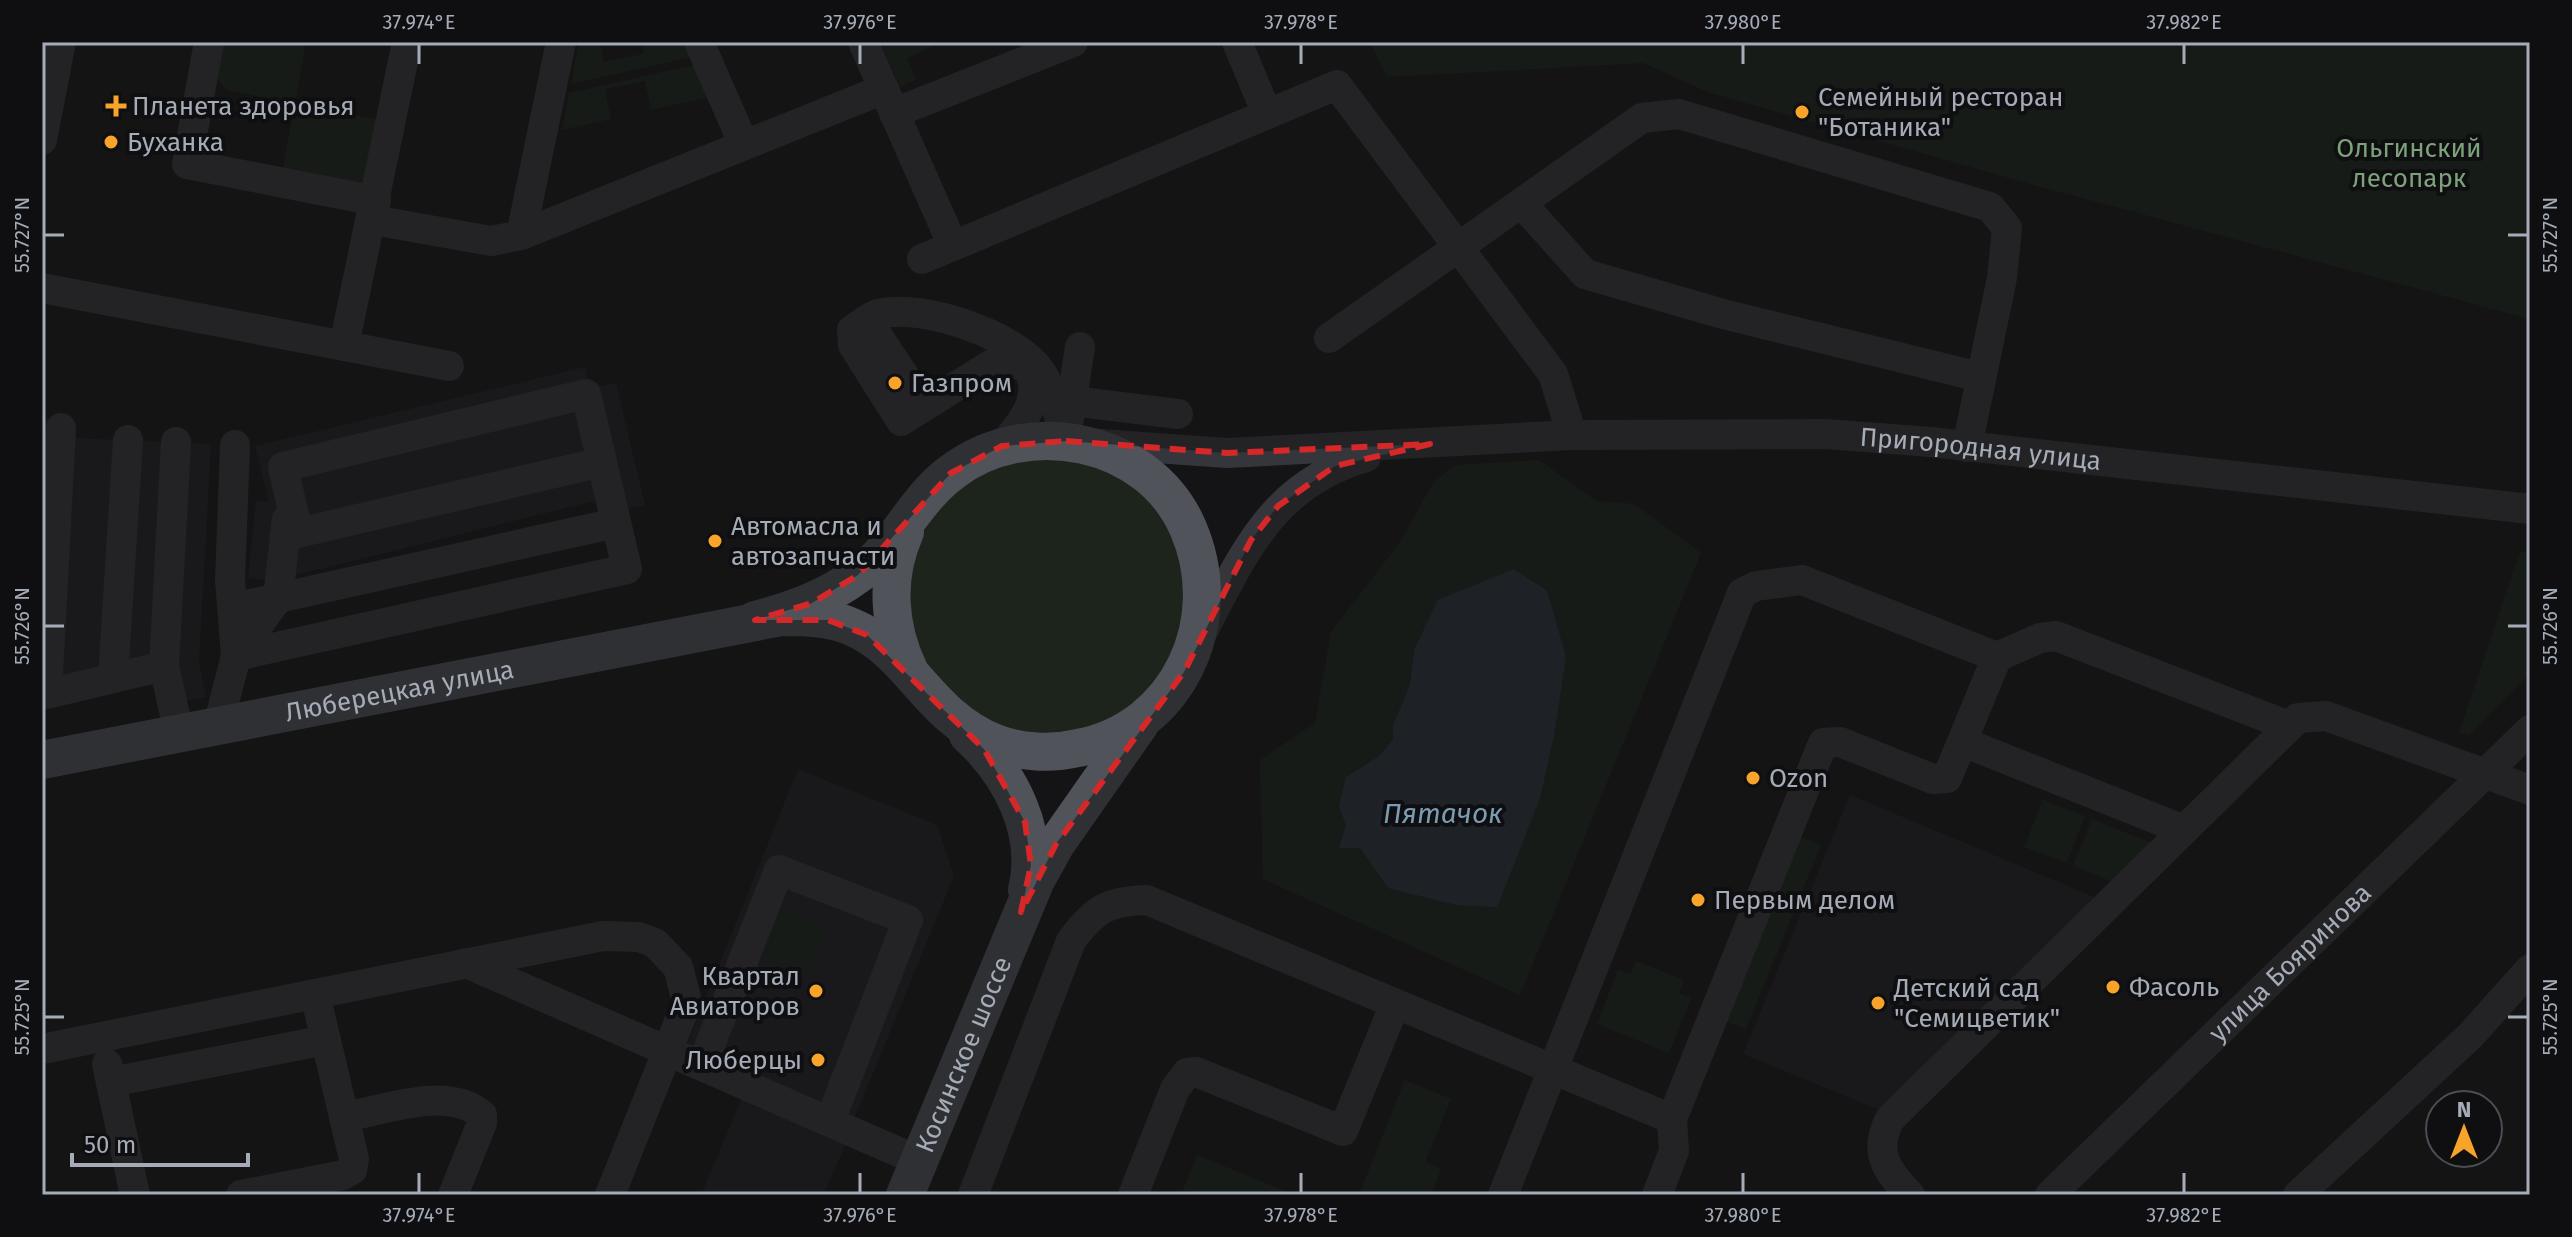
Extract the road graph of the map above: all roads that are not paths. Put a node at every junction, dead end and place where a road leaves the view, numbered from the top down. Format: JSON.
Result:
{"nodes":[{"id":1,"x":61,"y":42,"type":"edge"},
{"id":2,"x":209,"y":42,"type":"edge"},
{"id":3,"x":407,"y":42,"type":"edge"},
{"id":4,"x":561,"y":42,"type":"edge"},
{"id":5,"x":699,"y":42,"type":"edge"},
{"id":6,"x":863,"y":42,"type":"edge"},
{"id":7,"x":1073,"y":42,"type":"edge"},
{"id":8,"x":1237,"y":42,"type":"edge"},
{"id":9,"x":889,"y":101,"type":"junction"},
{"id":10,"x":1267,"y":114,"type":"junction"},
{"id":11,"x":42,"y":140,"type":"edge"},
{"id":12,"x":744,"y":145,"type":"junction"},
{"id":13,"x":1523,"y":205,"type":"junction"},
{"id":14,"x":374,"y":210,"type":"junction"},
{"id":15,"x":521,"y":235,"type":"junction"},
{"id":16,"x":953,"y":246,"type":"junction"},
{"id":17,"x":1457,"y":247,"type":"junction"},
{"id":18,"x":922,"y":259,"type":"dead end"},
{"id":19,"x":42,"y":288,"type":"edge"},
{"id":20,"x":1329,"y":338,"type":"dead end"},
{"id":21,"x":344,"y":346,"type":"junction"},
{"id":22,"x":1080,"y":347,"type":"dead end"},
{"id":23,"x":449,"y":366,"type":"dead end"},
{"id":24,"x":1980,"y":377,"type":"junction"},
{"id":25,"x":1072,"y":401,"type":"junction"},
{"id":26,"x":1178,"y":414,"type":"dead end"},
{"id":27,"x":61,"y":428,"type":"dead end"},
{"id":28,"x":1572,"y":435,"type":"junction"},
{"id":29,"x":128,"y":440,"type":"dead end"},
{"id":30,"x":1066,"y":441,"type":"junction"},
{"id":31,"x":176,"y":442,"type":"dead end"},
{"id":32,"x":1430,"y":444,"type":"junction"},
{"id":33,"x":235,"y":445,"type":"dead end"},
{"id":34,"x":1002,"y":446,"type":"junction"},
{"id":35,"x":1967,"y":447,"type":"junction"},
{"id":36,"x":602,"y":462,"type":"junction"},
{"id":37,"x":2530,"y":482,"type":"edge"},
{"id":38,"x":2520,"y":508,"type":"edge"},
{"id":39,"x":911,"y":519,"type":"junction"},
{"id":40,"x":616,"y":523,"type":"junction"},
{"id":41,"x":292,"y":535,"type":"junction"},
{"id":42,"x":278,"y":598,"type":"junction"},
{"id":43,"x":233,"y":608,"type":"junction"},
{"id":44,"x":755,"y":620,"type":"junction"},
{"id":45,"x":1197,"y":643,"type":"junction"},
{"id":46,"x":236,"y":656,"type":"junction"},
{"id":47,"x":1997,"y":657,"type":"junction"},
{"id":48,"x":164,"y":666,"type":"junction"},
{"id":49,"x":113,"y":678,"type":"junction"},
{"id":50,"x":936,"y":704,"type":"junction"},
{"id":51,"x":1144,"y":719,"type":"junction"},
{"id":52,"x":218,"y":726,"type":"junction"},
{"id":53,"x":2289,"y":726,"type":"junction"},
{"id":54,"x":2530,"y":730,"type":"edge"},
{"id":55,"x":179,"y":733,"type":"junction"},
{"id":56,"x":1963,"y":742,"type":"junction"},
{"id":57,"x":42,"y":760,"type":"edge"},
{"id":58,"x":2487,"y":773,"type":"junction"},
{"id":59,"x":2530,"y":790,"type":"edge"},
{"id":60,"x":2184,"y":830,"type":"junction"},
{"id":61,"x":1021,"y":912,"type":"junction"},
{"id":62,"x":466,"y":963,"type":"junction"},
{"id":63,"x":2530,"y":969,"type":"edge"},
{"id":64,"x":315,"y":994,"type":"junction"},
{"id":65,"x":1395,"y":1004,"type":"junction"},
{"id":66,"x":101,"y":1038,"type":"junction"},
{"id":67,"x":326,"y":1040,"type":"junction"},
{"id":68,"x":42,"y":1049,"type":"edge"},
{"id":69,"x":670,"y":1049,"type":"junction"},
{"id":70,"x":702,"y":1065,"type":"junction"},
{"id":71,"x":1553,"y":1069,"type":"junction"},
{"id":72,"x":111,"y":1082,"type":"junction"},
{"id":73,"x":344,"y":1117,"type":"junction"},
{"id":74,"x":1672,"y":1119,"type":"junction"},
{"id":75,"x":830,"y":1121,"type":"junction"},
{"id":76,"x":912,"y":1178,"type":"edge"},
{"id":77,"x":135,"y":1195,"type":"edge"},
{"id":78,"x":241,"y":1195,"type":"edge"},
{"id":79,"x":453,"y":1195,"type":"edge"},
{"id":80,"x":610,"y":1195,"type":"edge"},
{"id":81,"x":973,"y":1195,"type":"edge"},
{"id":82,"x":1133,"y":1195,"type":"edge"},
{"id":83,"x":1503,"y":1195,"type":"edge"},
{"id":84,"x":1657,"y":1195,"type":"edge"},
{"id":85,"x":1910,"y":1195,"type":"edge"},
{"id":86,"x":2050,"y":1195,"type":"edge"},
{"id":87,"x":2298,"y":1195,"type":"edge"}],
"edges":[{"from":1,"to":11,"type":"street"},
{"from":2,"to":14,"type":"street"},
{"from":3,"to":14,"type":"street"},
{"from":4,"to":15,"type":"street"},
{"from":5,"to":12,"type":"street"},
{"from":6,"to":9,"type":"street"},
{"from":7,"to":9,"type":"street"},
{"from":8,"to":10,"type":"street"},
{"from":9,"to":12,"type":"street"},
{"from":9,"to":16,"type":"street"},
{"from":10,"to":16,"type":"street"},
{"from":10,"to":17,"type":"street"},
{"from":12,"to":15,"type":"street"},
{"from":13,"to":17,"type":"street"},
{"from":13,"to":24,"type":"street"},
{"from":13,"to":24,"type":"street"},
{"from":14,"to":15,"type":"street"},
{"from":14,"to":21,"type":"street"},
{"from":16,"to":18,"type":"street"},
{"from":17,"to":20,"type":"street"},
{"from":17,"to":28,"type":"street"},
{"from":19,"to":21,"type":"street"},
{"from":21,"to":23,"type":"street"},
{"from":22,"to":25,"type":"street"},
{"from":24,"to":35,"type":"street"},
{"from":25,"to":26,"type":"street"},
{"from":25,"to":30,"type":"street"},
{"from":27,"to":49,"type":"street"},
{"from":28,"to":32,"type":"street","name":"Пригородная улица"},
{"from":28,"to":35,"type":"street","name":"Пригородная улица"},
{"from":29,"to":49,"type":"street"},
{"from":30,"to":32,"type":"street"},
{"from":30,"to":34,"type":"main road"},
{"from":30,"to":34,"type":"street"},
{"from":30,"to":45,"type":"main road"},
{"from":31,"to":48,"type":"street"},
{"from":32,"to":45,"type":"street"},
{"from":33,"to":43,"type":"street"},
{"from":34,"to":39,"type":"main road"},
{"from":35,"to":38,"type":"street","name":"Пригородная улица"},
{"from":36,"to":40,"type":"street"},
{"from":36,"to":41,"type":"street"},
{"from":36,"to":41,"type":"street"},
{"from":37,"to":38,"type":"street"},
{"from":39,"to":44,"type":"main road"},
{"from":39,"to":50,"type":"main road"},
{"from":40,"to":42,"type":"street"},
{"from":40,"to":46,"type":"street"},
{"from":41,"to":42,"type":"street"},
{"from":42,"to":43,"type":"street"},
{"from":42,"to":46,"type":"street"},
{"from":43,"to":46,"type":"street"},
{"from":44,"to":50,"type":"main road"},
{"from":44,"to":52,"type":"main road","name":"Люберецкая улица"},
{"from":45,"to":51,"type":"main road"},
{"from":46,"to":52,"type":"street"},
{"from":47,"to":53,"type":"street"},
{"from":47,"to":56,"type":"street"},
{"from":47,"to":71,"type":"street"},
{"from":48,"to":49,"type":"street"},
{"from":48,"to":55,"type":"street"},
{"from":50,"to":51,"type":"main road"},
{"from":50,"to":61,"type":"main road","name":"Косинское шоссе"},
{"from":51,"to":61,"type":"main road","name":"Косинское шоссе"},
{"from":52,"to":55,"type":"main road","name":"Люберецкая улица"},
{"from":53,"to":58,"type":"street"},
{"from":53,"to":60,"type":"street"},
{"from":54,"to":58,"type":"street","name":"улица Бояринова"},
{"from":55,"to":57,"type":"main road","name":"Люберецкая улица"},
{"from":56,"to":60,"type":"street"},
{"from":56,"to":74,"type":"street"},
{"from":58,"to":59,"type":"street"},
{"from":58,"to":86,"type":"street","name":"улица Бояринова"},
{"from":60,"to":85,"type":"street"},
{"from":61,"to":76,"type":"main road","name":"Косинское шоссе"},
{"from":62,"to":64,"type":"street"},
{"from":62,"to":69,"type":"street"},
{"from":62,"to":69,"type":"street"},
{"from":63,"to":87,"type":"street"},
{"from":64,"to":66,"type":"street"},
{"from":64,"to":67,"type":"street"},
{"from":65,"to":71,"type":"street"},
{"from":65,"to":81,"type":"street"},
{"from":65,"to":82,"type":"street"},
{"from":66,"to":68,"type":"street"},
{"from":66,"to":72,"type":"street"},
{"from":67,"to":72,"type":"street"},
{"from":67,"to":73,"type":"street"},
{"from":69,"to":70,"type":"street"},
{"from":69,"to":80,"type":"street"},
{"from":70,"to":75,"type":"street"},
{"from":70,"to":75,"type":"street"},
{"from":71,"to":74,"type":"street"},
{"from":71,"to":83,"type":"street"},
{"from":72,"to":77,"type":"street"},
{"from":73,"to":78,"type":"street"},
{"from":73,"to":79,"type":"street"},
{"from":74,"to":84,"type":"street"},
{"from":75,"to":76,"type":"street"}]}
